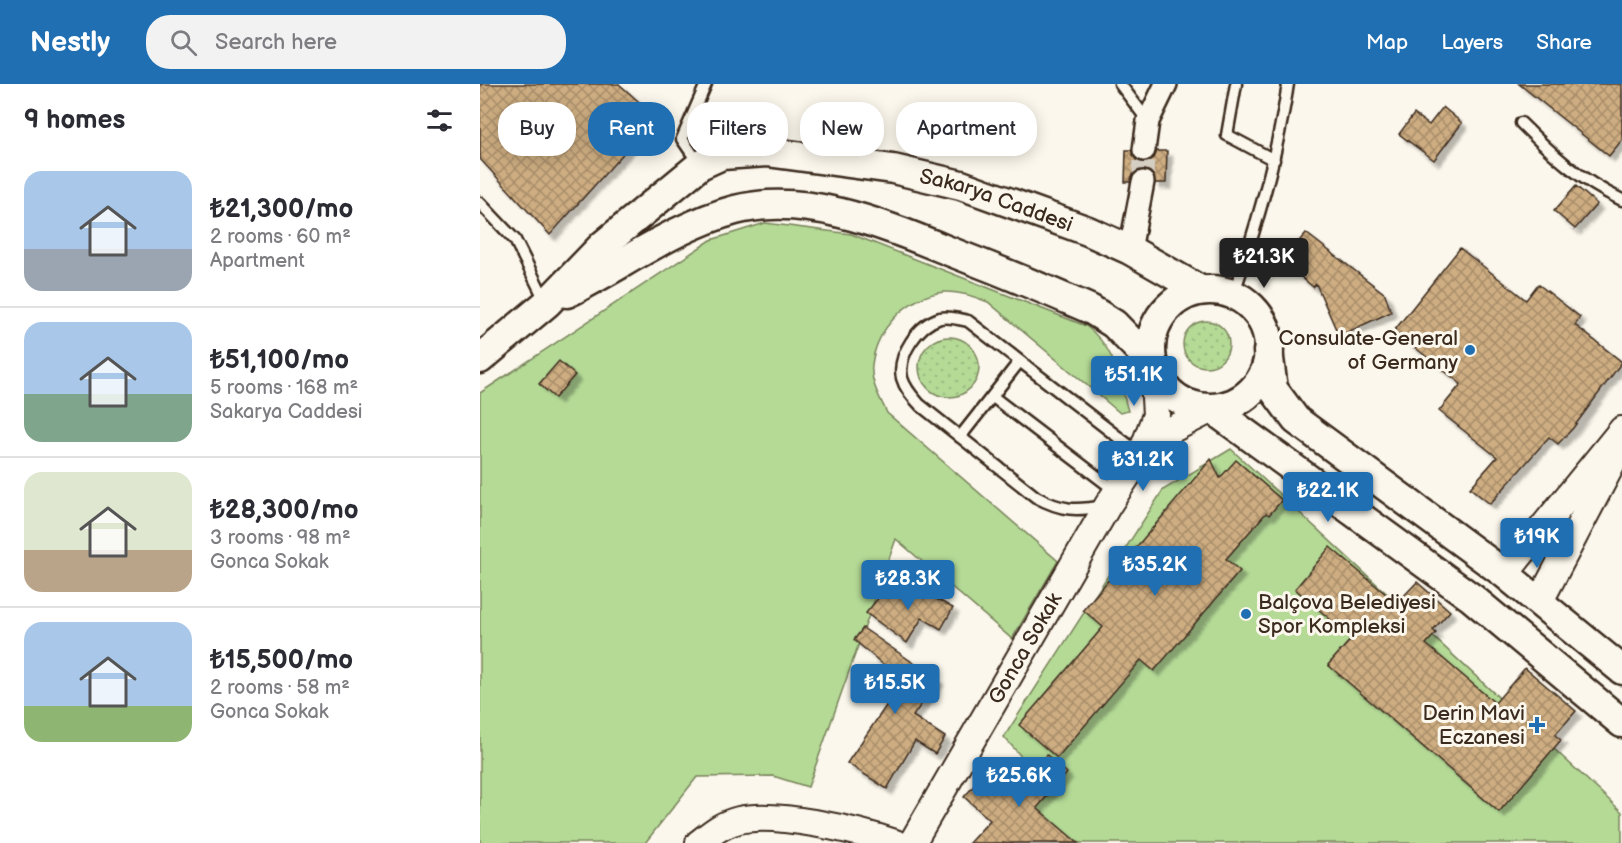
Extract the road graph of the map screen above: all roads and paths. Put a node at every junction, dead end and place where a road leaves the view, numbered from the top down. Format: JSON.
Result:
{"nodes":[{"id":1,"x":706,"y":84,"type":"edge"},
{"id":2,"x":1120,"y":84,"type":"edge"},
{"id":3,"x":1166,"y":84,"type":"edge"},
{"id":4,"x":1236,"y":84,"type":"edge"},
{"id":5,"x":1288,"y":84,"type":"edge"},
{"id":6,"x":1148,"y":121,"type":"junction"},
{"id":7,"x":1521,"y":123,"type":"dead end"},
{"id":8,"x":1144,"y":150,"type":"tunnel mouth"},
{"id":9,"x":1274,"y":160,"type":"junction"},
{"id":10,"x":700,"y":165,"type":"junction"},
{"id":11,"x":1143,"y":182,"type":"tunnel mouth"},
{"id":12,"x":1622,"y":200,"type":"edge"},
{"id":13,"x":480,"y":203,"type":"edge"},
{"id":14,"x":1130,"y":250,"type":"junction"},
{"id":15,"x":1200,"y":290,"type":"junction"},
{"id":16,"x":1233,"y":295,"type":"junction"},
{"id":17,"x":546,"y":303,"type":"junction"},
{"id":18,"x":1269,"y":351,"type":"junction"},
{"id":19,"x":480,"y":359,"type":"edge"},
{"id":20,"x":1019,"y":362,"type":"junction"},
{"id":21,"x":1153,"y":364,"type":"junction"},
{"id":22,"x":993,"y":397,"type":"junction"},
{"id":23,"x":1212,"y":409,"type":"junction"},
{"id":24,"x":1622,"y":430,"type":"edge"},
{"id":25,"x":960,"y":437,"type":"junction"},
{"id":26,"x":1622,"y":445,"type":"edge"},
{"id":27,"x":1141,"y":454,"type":"junction"},
{"id":28,"x":1113,"y":498,"type":"junction"},
{"id":29,"x":1505,"y":574,"type":"junction"},
{"id":30,"x":1472,"y":598,"type":"junction"},
{"id":31,"x":1540,"y":602,"type":"junction"},
{"id":32,"x":1622,"y":670,"type":"edge"},
{"id":33,"x":1622,"y":723,"type":"edge"},
{"id":34,"x":699,"y":843,"type":"edge"},
{"id":35,"x":896,"y":843,"type":"edge"},
{"id":36,"x":912,"y":843,"type":"edge"}],
"edges":[{"from":1,"to":10,"type":"lane"},
{"from":2,"to":6,"type":"lane"},
{"from":3,"to":6,"type":"street"},
{"from":4,"to":9,"type":"lane"},
{"from":5,"to":9,"type":"lane"},
{"from":6,"to":8,"type":"street"},
{"from":7,"to":12,"type":"lane"},
{"from":9,"to":16,"type":"lane"},
{"from":10,"to":14,"type":"main road","name":"Sakarya Caddesi"},
{"from":10,"to":17,"type":"main road","name":"Sakarya Caddesi"},
{"from":11,"to":14,"type":"street"},
{"from":13,"to":17,"type":"lane"},
{"from":14,"to":15,"type":"main road","name":"Sakarya Caddesi"},
{"from":15,"to":16,"type":"main road"},
{"from":15,"to":21,"type":"main road"},
{"from":16,"to":18,"type":"main road"},
{"from":17,"to":19,"type":"main road","name":"Sakarya Caddesi"},
{"from":17,"to":21,"type":"main road","name":"Sakarya Caddesi"},
{"from":18,"to":23,"type":"main road"},
{"from":18,"to":29,"type":"main road"},
{"from":20,"to":22,"type":"lane"},
{"from":20,"to":25,"type":"lane"},
{"from":20,"to":27,"type":"lane"},
{"from":21,"to":23,"type":"main road"},
{"from":21,"to":27,"type":"street"},
{"from":22,"to":25,"type":"lane"},
{"from":22,"to":28,"type":"lane"},
{"from":23,"to":27,"type":"street"},
{"from":23,"to":30,"type":"main road"},
{"from":24,"to":29,"type":"street"},
{"from":25,"to":28,"type":"lane"},
{"from":26,"to":31,"type":"street"},
{"from":27,"to":28,"type":"street","name":"Gonca Sokak"},
{"from":28,"to":36,"type":"street","name":"Gonca Sokak"},
{"from":29,"to":31,"type":"main road"},
{"from":30,"to":31,"type":"main road"},
{"from":30,"to":33,"type":"main road"},
{"from":31,"to":32,"type":"main road"},
{"from":34,"to":35,"type":"street"}]}
